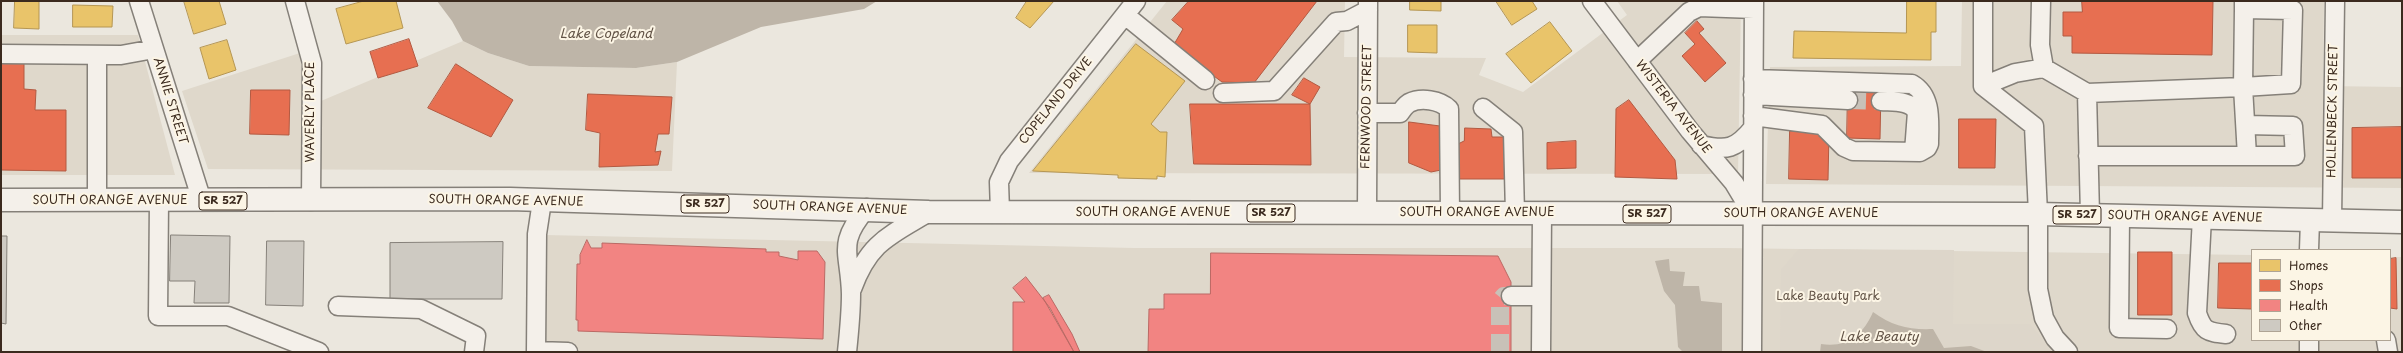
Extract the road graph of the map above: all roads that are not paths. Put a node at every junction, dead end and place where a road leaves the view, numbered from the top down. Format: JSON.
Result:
{"nodes":[{"id":1,"x":139,"y":1,"type":"edge"},
{"id":2,"x":295,"y":1,"type":"edge"},
{"id":3,"x":1136,"y":1,"type":"edge"},
{"id":4,"x":1592,"y":1,"type":"edge"},
{"id":5,"x":1984,"y":1,"type":"edge"},
{"id":6,"x":2041,"y":1,"type":"edge"},
{"id":7,"x":2334,"y":1,"type":"edge"},
{"id":8,"x":1754,"y":5,"type":"edge"},
{"id":9,"x":2244,"y":5,"type":"edge"},
{"id":10,"x":1368,"y":6,"type":"edge"},
{"id":11,"x":1685,"y":7,"type":"edge"},
{"id":12,"x":1125,"y":15,"type":"junction"},
{"id":13,"x":154,"y":49,"type":"junction"},
{"id":14,"x":1,"y":54,"type":"edge"},
{"id":15,"x":97,"y":55,"type":"junction"},
{"id":16,"x":1637,"y":61,"type":"junction"},
{"id":17,"x":2044,"y":68,"type":"junction"},
{"id":18,"x":1205,"y":80,"type":"dead end"},
{"id":19,"x":1983,"y":86,"type":"junction"},
{"id":20,"x":1753,"y":87,"type":"junction"},
{"id":21,"x":2243,"y":87,"type":"junction"},
{"id":22,"x":1223,"y":93,"type":"dead end"},
{"id":23,"x":2087,"y":94,"type":"junction"},
{"id":24,"x":1848,"y":100,"type":"tunnel mouth"},
{"id":25,"x":1881,"y":101,"type":"tunnel mouth"},
{"id":26,"x":1483,"y":108,"type":"dead end"},
{"id":27,"x":1367,"y":113,"type":"junction"},
{"id":28,"x":1753,"y":122,"type":"junction"},
{"id":29,"x":2246,"y":125,"type":"junction"},
{"id":30,"x":1701,"y":145,"type":"junction"},
{"id":31,"x":1914,"y":152,"type":"junction"},
{"id":32,"x":2088,"y":156,"type":"junction"},
{"id":33,"x":2247,"y":156,"type":"junction"},
{"id":34,"x":1,"y":200,"type":"edge"},
{"id":35,"x":97,"y":200,"type":"junction"},
{"id":36,"x":159,"y":200,"type":"junction"},
{"id":37,"x":202,"y":201,"type":"junction"},
{"id":38,"x":310,"y":201,"type":"junction"},
{"id":39,"x":542,"y":201,"type":"junction"},
{"id":40,"x":867,"y":208,"type":"junction"},
{"id":41,"x":929,"y":212,"type":"junction"},
{"id":42,"x":1000,"y":212,"type":"junction"},
{"id":43,"x":1367,"y":213,"type":"junction"},
{"id":44,"x":1450,"y":213,"type":"junction"},
{"id":45,"x":1542,"y":213,"type":"junction"},
{"id":46,"x":1515,"y":214,"type":"junction"},
{"id":47,"x":1753,"y":214,"type":"junction"},
{"id":48,"x":2038,"y":214,"type":"junction"},
{"id":49,"x":2090,"y":215,"type":"junction"},
{"id":50,"x":2120,"y":216,"type":"junction"},
{"id":51,"x":2202,"y":217,"type":"junction"},
{"id":52,"x":2310,"y":220,"type":"junction"},
{"id":53,"x":2332,"y":220,"type":"junction"},
{"id":54,"x":2402,"y":222,"type":"edge"},
{"id":55,"x":2309,"y":249,"type":"edge"},
{"id":56,"x":851,"y":294,"type":"junction"},
{"id":57,"x":1511,"y":296,"type":"dead end"},
{"id":58,"x":1541,"y":296,"type":"junction"},
{"id":59,"x":338,"y":306,"type":"dead end"},
{"id":60,"x":2168,"y":329,"type":"dead end"},
{"id":61,"x":2226,"y":334,"type":"dead end"},
{"id":62,"x":2309,"y":341,"type":"edge"},
{"id":63,"x":2386,"y":341,"type":"edge"},
{"id":64,"x":319,"y":352,"type":"edge"},
{"id":65,"x":474,"y":352,"type":"edge"},
{"id":66,"x":536,"y":352,"type":"edge"},
{"id":67,"x":568,"y":352,"type":"edge"},
{"id":68,"x":848,"y":352,"type":"edge"},
{"id":69,"x":1541,"y":352,"type":"edge"},
{"id":70,"x":1752,"y":352,"type":"edge"},
{"id":71,"x":2068,"y":352,"type":"edge"},
{"id":72,"x":2309,"y":352,"type":"edge"},
{"id":73,"x":2388,"y":352,"type":"edge"}],
"edges":[{"from":1,"to":13,"type":"street","name":"ANNIE STREET"},
{"from":2,"to":38,"type":"street","name":"WAVERLY PLACE"},
{"from":3,"to":12,"type":"street","name":"COPELAND DRIVE"},
{"from":4,"to":16,"type":"street","name":"WISTERIA AVENUE"},
{"from":5,"to":19,"type":"street"},
{"from":6,"to":17,"type":"street"},
{"from":7,"to":53,"type":"street","name":"HOLLENBECK STREET"},
{"from":8,"to":11,"type":"street"},
{"from":8,"to":20,"type":"street"},
{"from":9,"to":21,"type":"street"},
{"from":9,"to":21,"type":"street"},
{"from":10,"to":22,"type":"street"},
{"from":10,"to":27,"type":"street","name":"FERNWOOD STREET"},
{"from":11,"to":16,"type":"street"},
{"from":12,"to":18,"type":"street"},
{"from":12,"to":42,"type":"street","name":"COPELAND DRIVE"},
{"from":13,"to":15,"type":"street"},
{"from":13,"to":37,"type":"street","name":"ANNIE STREET"},
{"from":14,"to":15,"type":"street"},
{"from":15,"to":35,"type":"street"},
{"from":16,"to":30,"type":"street","name":"WISTERIA AVENUE"},
{"from":17,"to":19,"type":"street"},
{"from":17,"to":23,"type":"street"},
{"from":19,"to":48,"type":"street"},
{"from":20,"to":24,"type":"street"},
{"from":20,"to":28,"type":"street"},
{"from":20,"to":31,"type":"street"},
{"from":21,"to":23,"type":"street"},
{"from":21,"to":29,"type":"street"},
{"from":23,"to":32,"type":"street"},
{"from":25,"to":31,"type":"street"},
{"from":26,"to":46,"type":"street"},
{"from":27,"to":43,"type":"street","name":"FERNWOOD STREET"},
{"from":27,"to":44,"type":"street"},
{"from":28,"to":30,"type":"street"},
{"from":28,"to":31,"type":"street"},
{"from":28,"to":47,"type":"street"},
{"from":29,"to":33,"type":"street"},
{"from":29,"to":33,"type":"street"},
{"from":30,"to":47,"type":"street","name":"WISTERIA AVENUE"},
{"from":32,"to":33,"type":"street"},
{"from":32,"to":49,"type":"street"},
{"from":34,"to":35,"type":"main road","name":"SOUTH ORANGE AVENUE","number":"SR 527"},
{"from":35,"to":36,"type":"main road","name":"SOUTH ORANGE AVENUE","number":"SR 527"},
{"from":36,"to":37,"type":"main road","name":"SOUTH ORANGE AVENUE","number":"SR 527"},
{"from":36,"to":64,"type":"street"},
{"from":37,"to":38,"type":"main road","name":"SOUTH ORANGE AVENUE","number":"SR 527"},
{"from":38,"to":39,"type":"main road","name":"SOUTH ORANGE AVENUE","number":"SR 527"},
{"from":39,"to":40,"type":"main road","name":"SOUTH ORANGE AVENUE","number":"SR 527"},
{"from":39,"to":66,"type":"street"},
{"from":40,"to":41,"type":"main road","name":"SOUTH ORANGE AVENUE","number":"SR 527"},
{"from":40,"to":56,"type":"street"},
{"from":41,"to":42,"type":"main road","name":"SOUTH ORANGE AVENUE","number":"SR 527"},
{"from":41,"to":56,"type":"street"},
{"from":42,"to":43,"type":"main road","name":"SOUTH ORANGE AVENUE","number":"SR 527"},
{"from":43,"to":44,"type":"main road","name":"SOUTH ORANGE AVENUE","number":"SR 527"},
{"from":44,"to":46,"type":"main road","name":"SOUTH ORANGE AVENUE","number":"SR 527"},
{"from":45,"to":46,"type":"main road","name":"SOUTH ORANGE AVENUE","number":"SR 527"},
{"from":45,"to":47,"type":"main road","name":"SOUTH ORANGE AVENUE","number":"SR 527"},
{"from":45,"to":58,"type":"street"},
{"from":47,"to":48,"type":"main road","name":"SOUTH ORANGE AVENUE","number":"SR 527"},
{"from":47,"to":70,"type":"street"},
{"from":48,"to":49,"type":"main road","name":"SOUTH ORANGE AVENUE","number":"SR 527"},
{"from":48,"to":71,"type":"street"},
{"from":49,"to":50,"type":"main road","name":"SOUTH ORANGE AVENUE","number":"SR 527"},
{"from":50,"to":51,"type":"main road","name":"SOUTH ORANGE AVENUE","number":"SR 527"},
{"from":50,"to":60,"type":"street"},
{"from":51,"to":52,"type":"main road","name":"SOUTH ORANGE AVENUE","number":"SR 527"},
{"from":51,"to":61,"type":"street"},
{"from":52,"to":53,"type":"main road","name":"SOUTH ORANGE AVENUE","number":"SR 527"},
{"from":52,"to":55,"type":"street"},
{"from":53,"to":54,"type":"main road","name":"SOUTH ORANGE AVENUE","number":"SR 527"},
{"from":56,"to":68,"type":"street"},
{"from":57,"to":58,"type":"street"},
{"from":58,"to":69,"type":"street"},
{"from":59,"to":65,"type":"street"},
{"from":62,"to":72,"type":"street"},
{"from":63,"to":73,"type":"street"},
{"from":66,"to":67,"type":"street"}]}
